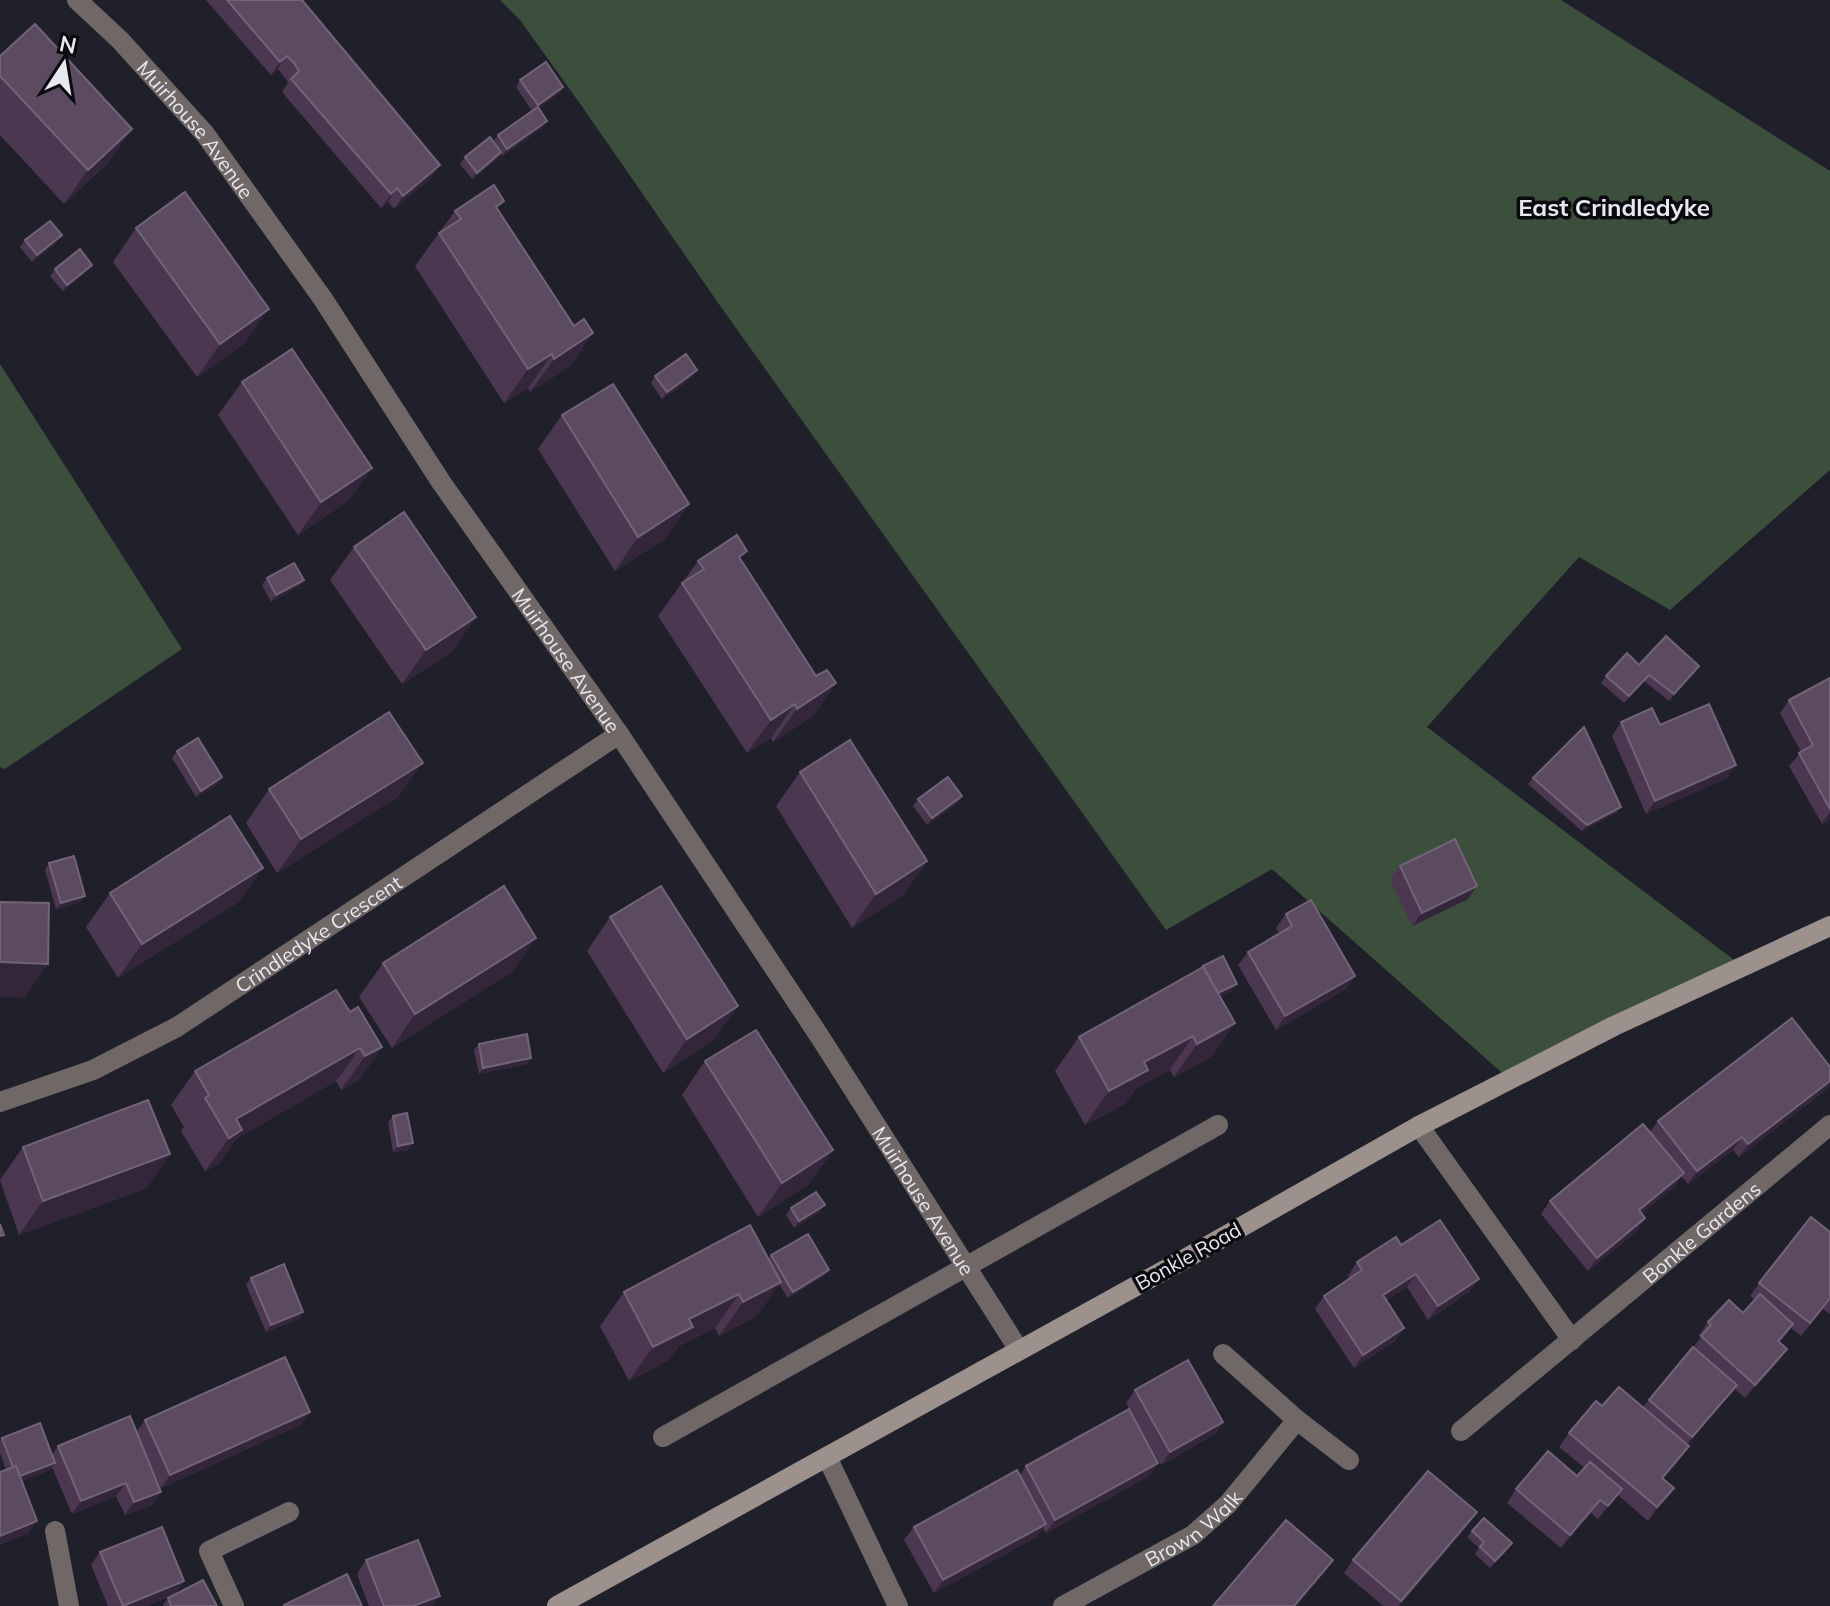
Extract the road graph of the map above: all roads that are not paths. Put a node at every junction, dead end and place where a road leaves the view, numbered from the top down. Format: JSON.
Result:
{"nodes":[{"id":1,"x":77,"y":0,"type":"edge"},
{"id":2,"x":619,"y":734,"type":"junction"},
{"id":3,"x":1830,"y":926,"type":"edge"},
{"id":4,"x":0,"y":1102,"type":"edge"},
{"id":5,"x":1218,"y":1125,"type":"dead end"},
{"id":6,"x":1830,"y":1125,"type":"edge"},
{"id":7,"x":1419,"y":1126,"type":"junction"},
{"id":8,"x":967,"y":1267,"type":"junction"},
{"id":9,"x":1572,"y":1340,"type":"junction"},
{"id":10,"x":1019,"y":1350,"type":"junction"},
{"id":11,"x":1223,"y":1354,"type":"dead end"},
{"id":12,"x":1297,"y":1420,"type":"junction"},
{"id":13,"x":1461,"y":1431,"type":"dead end"},
{"id":14,"x":663,"y":1437,"type":"dead end"},
{"id":15,"x":827,"y":1457,"type":"junction"},
{"id":16,"x":1349,"y":1460,"type":"dead end"},
{"id":17,"x":289,"y":1512,"type":"dead end"},
{"id":18,"x":55,"y":1531,"type":"dead end"},
{"id":19,"x":69,"y":1606,"type":"edge"},
{"id":20,"x":234,"y":1606,"type":"edge"},
{"id":21,"x":557,"y":1606,"type":"edge"},
{"id":22,"x":898,"y":1606,"type":"edge"},
{"id":23,"x":1063,"y":1606,"type":"edge"}],
"edges":[{"from":1,"to":2,"type":"street","name":"Muirhouse Avenue"},
{"from":2,"to":4,"type":"street","name":"Crindledyke Crescent"},
{"from":2,"to":8,"type":"street","name":"Muirhouse Avenue"},
{"from":3,"to":7,"type":"street","name":"Bonkle Road"},
{"from":5,"to":8,"type":"street"},
{"from":6,"to":9,"type":"street","name":"Bonkle Gardens"},
{"from":7,"to":9,"type":"street"},
{"from":7,"to":10,"type":"street","name":"Bonkle Road"},
{"from":8,"to":10,"type":"street","name":"Muirhouse Avenue"},
{"from":8,"to":14,"type":"street"},
{"from":9,"to":13,"type":"street","name":"Bonkle Gardens"},
{"from":10,"to":15,"type":"street","name":"Bonkle Road"},
{"from":11,"to":12,"type":"street"},
{"from":12,"to":16,"type":"street"},
{"from":12,"to":23,"type":"street","name":"Brown Walk"},
{"from":15,"to":21,"type":"street","name":"Bonkle Road"},
{"from":15,"to":22,"type":"street"},
{"from":17,"to":20,"type":"street"},
{"from":18,"to":19,"type":"street"}]}
